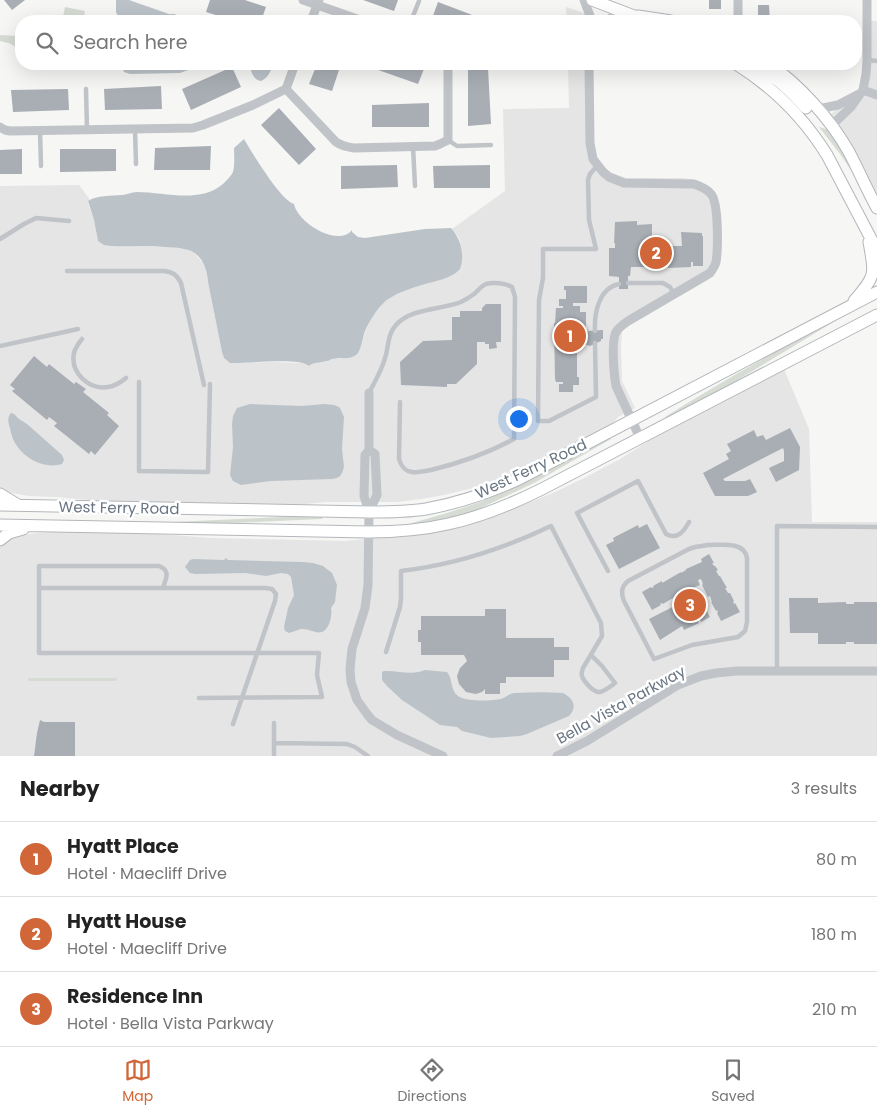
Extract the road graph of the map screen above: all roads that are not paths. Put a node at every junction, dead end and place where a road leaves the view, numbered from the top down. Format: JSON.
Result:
{"nodes":[{"id":1,"x":303,"y":0,"type":"edge"},
{"id":2,"x":584,"y":0,"type":"edge"},
{"id":3,"x":738,"y":0,"type":"edge"},
{"id":4,"x":867,"y":0,"type":"edge"},
{"id":5,"x":419,"y":1,"type":"edge"},
{"id":6,"x":600,"y":1,"type":"edge"},
{"id":7,"x":318,"y":2,"type":"edge"},
{"id":8,"x":621,"y":11,"type":"junction"},
{"id":9,"x":313,"y":15,"type":"edge"},
{"id":10,"x":349,"y":15,"type":"edge"},
{"id":11,"x":413,"y":15,"type":"edge"},
{"id":12,"x":590,"y":15,"type":"edge"},
{"id":13,"x":614,"y":15,"type":"edge"},
{"id":14,"x":630,"y":15,"type":"edge"},
{"id":15,"x":737,"y":15,"type":"edge"},
{"id":16,"x":867,"y":60,"type":"junction"},
{"id":17,"x":877,"y":62,"type":"edge"},
{"id":18,"x":293,"y":70,"type":"edge"},
{"id":19,"x":448,"y":70,"type":"edge"},
{"id":20,"x":589,"y":70,"type":"edge"},
{"id":21,"x":746,"y":70,"type":"joint"},
{"id":22,"x":778,"y":70,"type":"edge"},
{"id":23,"x":86,"y":89,"type":"dead end"},
{"id":24,"x":286,"y":89,"type":"junction"},
{"id":25,"x":861,"y":92,"type":"junction"},
{"id":26,"x":877,"y":94,"type":"edge"},
{"id":27,"x":818,"y":109,"type":"junction"},
{"id":28,"x":832,"y":125,"type":"junction"},
{"id":29,"x":0,"y":128,"type":"edge"},
{"id":30,"x":135,"y":129,"type":"junction"},
{"id":31,"x":40,"y":130,"type":"junction"},
{"id":32,"x":87,"y":130,"type":"junction"},
{"id":33,"x":448,"y":140,"type":"junction"},
{"id":34,"x":491,"y":145,"type":"dead end"},
{"id":35,"x":413,"y":146,"type":"junction"},
{"id":36,"x":136,"y":164,"type":"dead end"},
{"id":37,"x":41,"y":166,"type":"dead end"},
{"id":38,"x":597,"y":166,"type":"junction"},
{"id":39,"x":415,"y":186,"type":"dead end"},
{"id":40,"x":877,"y":208,"type":"edge"},
{"id":41,"x":69,"y":221,"type":"dead end"},
{"id":42,"x":867,"y":230,"type":"junction"},
{"id":43,"x":0,"y":239,"type":"edge"},
{"id":44,"x":877,"y":250,"type":"edge"},
{"id":45,"x":67,"y":271,"type":"dead end"},
{"id":46,"x":628,"y":283,"type":"dead end"},
{"id":47,"x":619,"y":284,"type":"dead end"},
{"id":48,"x":877,"y":292,"type":"edge"},
{"id":49,"x":674,"y":294,"type":"junction"},
{"id":50,"x":848,"y":308,"type":"junction"},
{"id":51,"x":877,"y":314,"type":"edge"},
{"id":52,"x":877,"y":322,"type":"edge"},
{"id":53,"x":859,"y":324,"type":"junction"},
{"id":54,"x":78,"y":328,"type":"dead end"},
{"id":55,"x":595,"y":330,"type":"dead end"},
{"id":56,"x":82,"y":339,"type":"dead end"},
{"id":57,"x":595,"y":343,"type":"dead end"},
{"id":58,"x":0,"y":346,"type":"edge"},
{"id":59,"x":126,"y":378,"type":"dead end"},
{"id":60,"x":139,"y":382,"type":"dead end"},
{"id":61,"x":369,"y":393,"type":"joint"},
{"id":62,"x":400,"y":402,"type":"dead end"},
{"id":63,"x":632,"y":420,"type":"junction"},
{"id":64,"x":640,"y":438,"type":"junction"},
{"id":65,"x":0,"y":494,"type":"edge"},
{"id":66,"x":0,"y":506,"type":"edge"},
{"id":67,"x":19,"y":506,"type":"junction"},
{"id":68,"x":369,"y":512,"type":"junction"},
{"id":69,"x":690,"y":522,"type":"dead end"},
{"id":70,"x":0,"y":525,"type":"edge"},
{"id":71,"x":31,"y":526,"type":"junction"},
{"id":72,"x":877,"y":527,"type":"edge"},
{"id":73,"x":368,"y":532,"type":"junction"},
{"id":74,"x":0,"y":540,"type":"edge"},
{"id":75,"x":608,"y":571,"type":"dead end"},
{"id":76,"x":39,"y":588,"type":"junction"},
{"id":77,"x":163,"y":588,"type":"junction"},
{"id":78,"x":386,"y":652,"type":"dead end"},
{"id":79,"x":257,"y":653,"type":"junction"},
{"id":80,"x":590,"y":656,"type":"junction"},
{"id":81,"x":654,"y":659,"type":"joint"},
{"id":82,"x":777,"y":671,"type":"junction"},
{"id":83,"x":877,"y":671,"type":"edge"},
{"id":84,"x":199,"y":698,"type":"dead end"},
{"id":85,"x":242,"y":698,"type":"junction"},
{"id":86,"x":274,"y":723,"type":"dead end"},
{"id":87,"x":233,"y":724,"type":"dead end"},
{"id":88,"x":274,"y":744,"type":"junction"},
{"id":89,"x":274,"y":756,"type":"edge"},
{"id":90,"x":368,"y":756,"type":"edge"},
{"id":91,"x":443,"y":756,"type":"edge"},
{"id":92,"x":557,"y":756,"type":"edge"}],
"edges":[{"from":1,"to":7,"type":"street"},
{"from":2,"to":12,"type":"street"},
{"from":3,"to":15,"type":"street"},
{"from":4,"to":16,"type":"street"},
{"from":5,"to":11,"type":"lane"},
{"from":6,"to":8,"type":"main road"},
{"from":7,"to":9,"type":"street"},
{"from":7,"to":10,"type":"street"},
{"from":8,"to":13,"type":"street"},
{"from":8,"to":14,"type":"main road"},
{"from":16,"to":17,"type":"lane"},
{"from":16,"to":25,"type":"street"},
{"from":18,"to":24,"type":"street"},
{"from":19,"to":33,"type":"street"},
{"from":20,"to":38,"type":"street"},
{"from":21,"to":28,"type":"main road"},
{"from":21,"to":42,"type":"main road"},
{"from":22,"to":27,"type":"main road"},
{"from":23,"to":32,"type":"lane"},
{"from":24,"to":30,"type":"street"},
{"from":24,"to":35,"type":"street"},
{"from":25,"to":26,"type":"street"},
{"from":25,"to":27,"type":"street"},
{"from":25,"to":28,"type":"street"},
{"from":27,"to":28,"type":"main road"},
{"from":28,"to":40,"type":"main road"},
{"from":29,"to":31,"type":"street"},
{"from":30,"to":32,"type":"street"},
{"from":30,"to":36,"type":"lane"},
{"from":31,"to":32,"type":"street"},
{"from":31,"to":37,"type":"lane"},
{"from":33,"to":34,"type":"lane"},
{"from":33,"to":35,"type":"street"},
{"from":35,"to":39,"type":"lane"},
{"from":38,"to":49,"type":"street"},
{"from":38,"to":57,"type":"lane"},
{"from":41,"to":43,"type":"lane"},
{"from":42,"to":44,"type":"main road"},
{"from":42,"to":50,"type":"main road"},
{"from":45,"to":60,"type":"lane"},
{"from":46,"to":49,"type":"lane"},
{"from":47,"to":55,"type":"lane"},
{"from":48,"to":50,"type":"main road","name":"West Ferry Road"},
{"from":49,"to":63,"type":"street"},
{"from":50,"to":63,"type":"main road","name":"West Ferry Road"},
{"from":51,"to":53,"type":"main road","name":"West Ferry Road"},
{"from":52,"to":53,"type":"main road"},
{"from":53,"to":64,"type":"main road","name":"West Ferry Road"},
{"from":54,"to":58,"type":"lane"},
{"from":56,"to":59,"type":"lane"},
{"from":61,"to":62,"type":"lane"},
{"from":61,"to":68,"type":"street"},
{"from":63,"to":64,"type":"street"},
{"from":63,"to":68,"type":"main road","name":"West Ferry Road"},
{"from":64,"to":73,"type":"main road","name":"West Ferry Road"},
{"from":65,"to":67,"type":"main road"},
{"from":66,"to":67,"type":"main road","name":"West Ferry Road"},
{"from":67,"to":68,"type":"main road","name":"West Ferry Road"},
{"from":68,"to":73,"type":"street"},
{"from":69,"to":75,"type":"lane"},
{"from":70,"to":71,"type":"main road","name":"West Ferry Road"},
{"from":71,"to":73,"type":"main road","name":"West Ferry Road"},
{"from":71,"to":74,"type":"main road"},
{"from":72,"to":82,"type":"lane"},
{"from":73,"to":91,"type":"street"},
{"from":76,"to":77,"type":"lane"},
{"from":76,"to":77,"type":"lane"},
{"from":76,"to":79,"type":"lane"},
{"from":77,"to":79,"type":"lane"},
{"from":78,"to":80,"type":"lane"},
{"from":79,"to":85,"type":"lane"},
{"from":79,"to":85,"type":"lane"},
{"from":80,"to":80,"type":"lane"},
{"from":81,"to":81,"type":"lane"},
{"from":82,"to":83,"type":"street","name":"Bella Vista Parkway"},
{"from":82,"to":92,"type":"street","name":"Bella Vista Parkway"},
{"from":84,"to":85,"type":"lane"},
{"from":85,"to":87,"type":"lane"},
{"from":86,"to":88,"type":"lane"},
{"from":88,"to":89,"type":"lane"},
{"from":88,"to":90,"type":"lane"}]}
